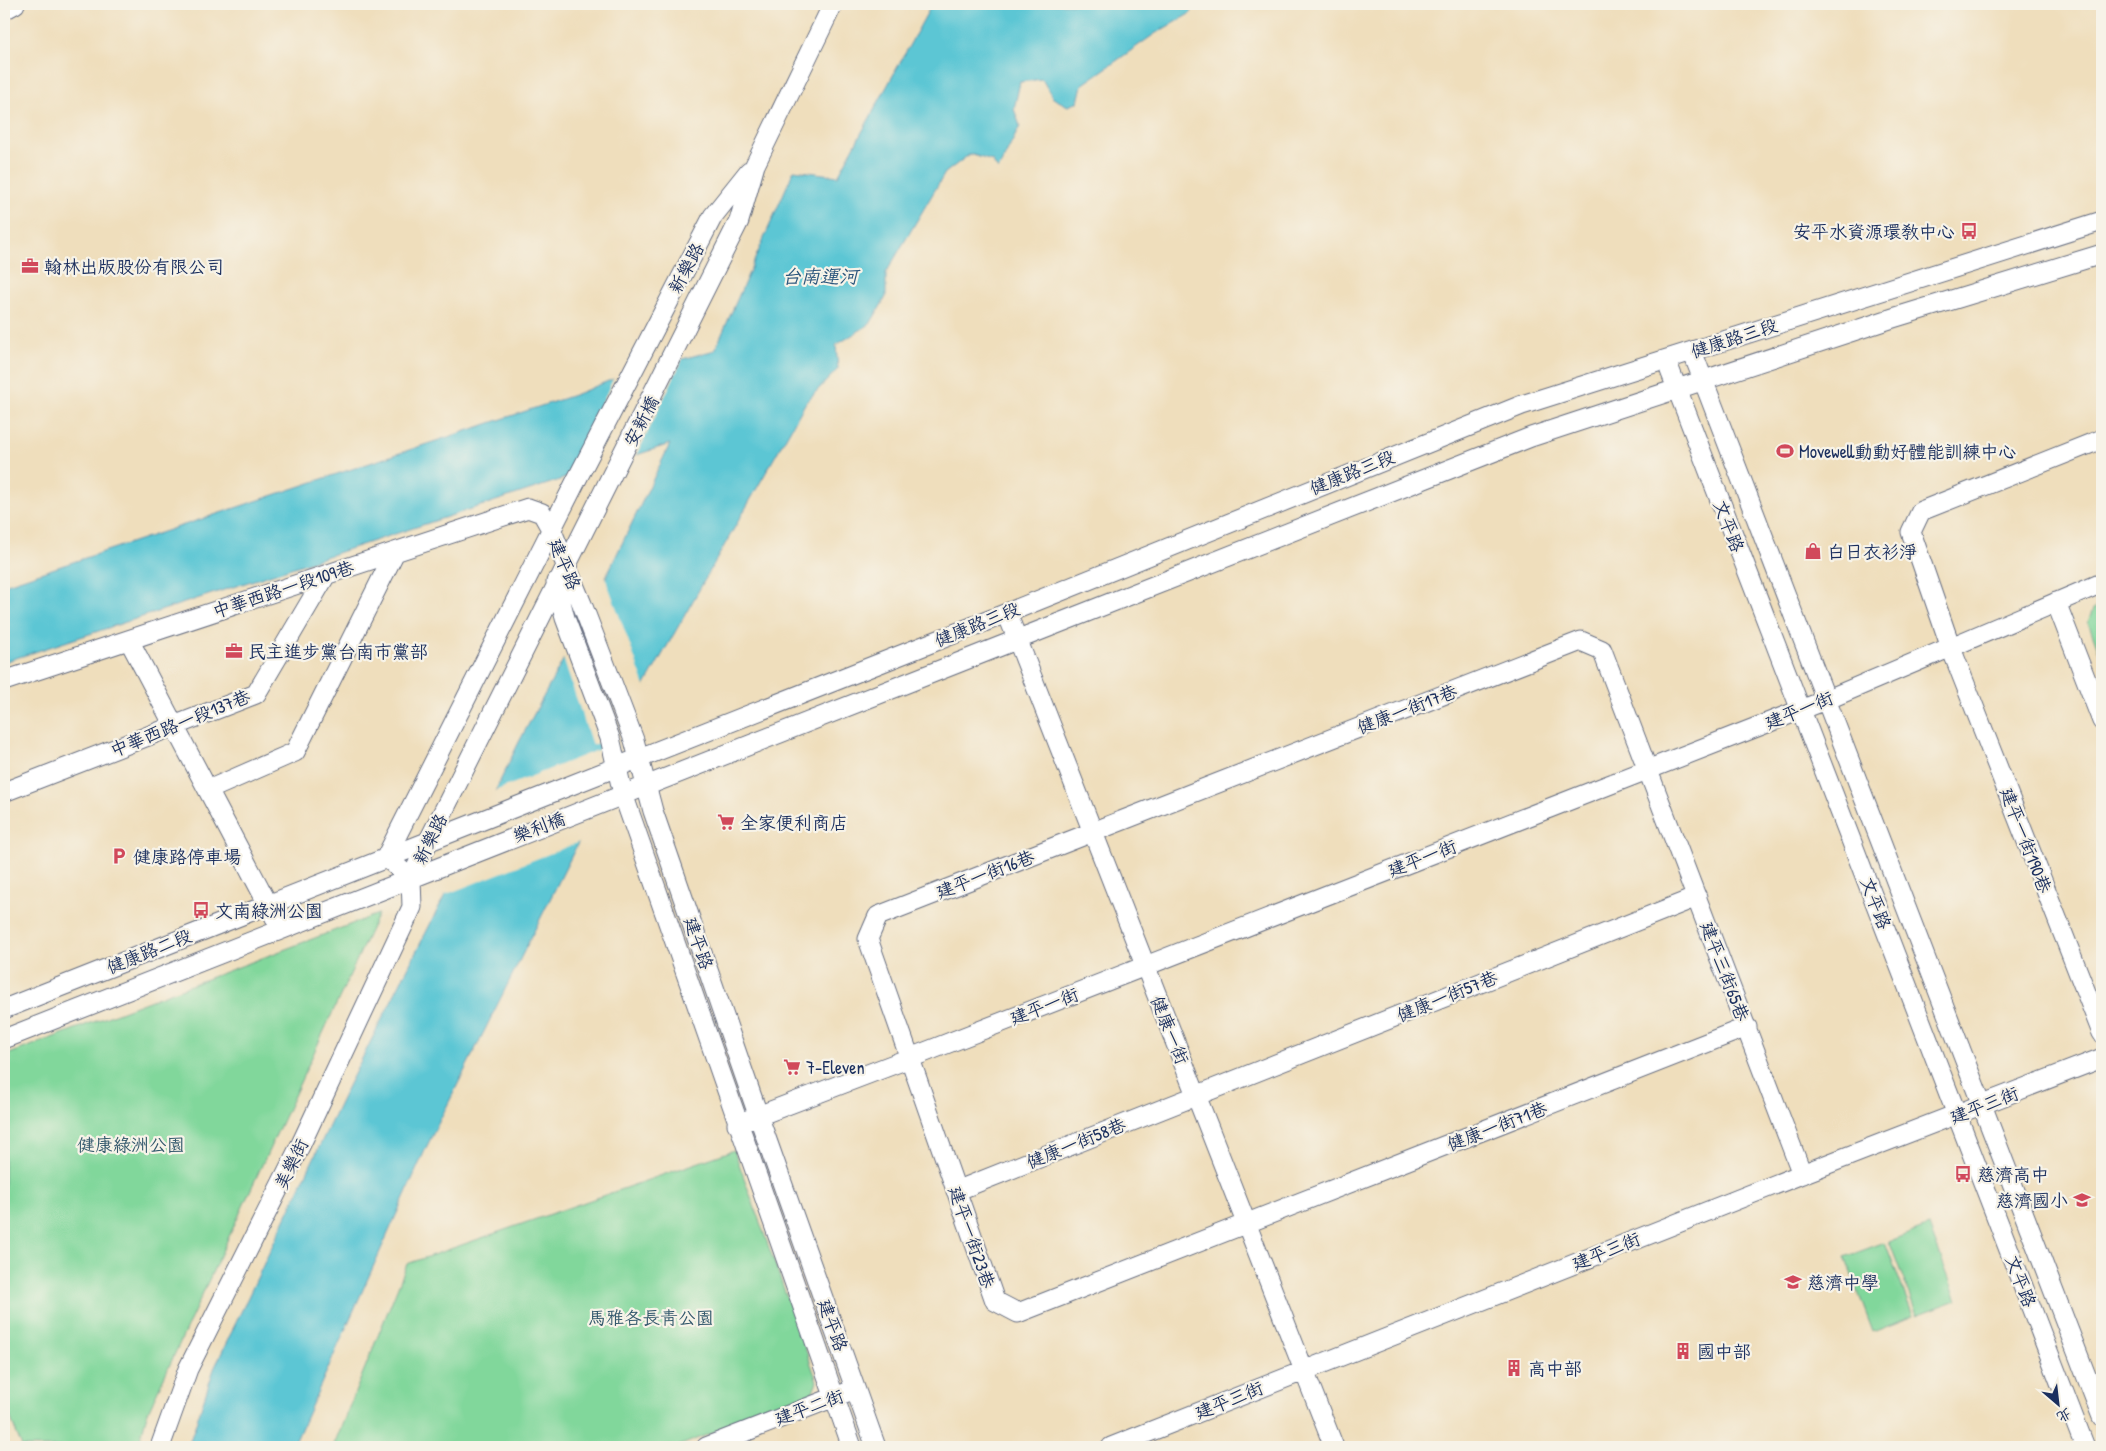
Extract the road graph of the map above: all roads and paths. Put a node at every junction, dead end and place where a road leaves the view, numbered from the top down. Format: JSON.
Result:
{"nodes":[{"id":1,"x":15,"y":4,"type":"edge"},
{"id":2,"x":832,"y":4,"type":"edge"},
{"id":3,"x":4,"y":10,"type":"edge"},
{"id":4,"x":754,"y":165,"type":"junction"},
{"id":5,"x":2102,"y":221,"type":"edge"},
{"id":6,"x":2102,"y":254,"type":"edge"},
{"id":7,"x":1692,"y":351,"type":"junction"},
{"id":8,"x":1666,"y":360,"type":"junction"},
{"id":9,"x":670,"y":363,"type":"joint"},
{"id":10,"x":628,"y":379,"type":"joint"},
{"id":11,"x":1703,"y":382,"type":"junction"},
{"id":12,"x":1677,"y":390,"type":"junction"},
{"id":13,"x":2102,"y":439,"type":"edge"},
{"id":14,"x":612,"y":478,"type":"joint"},
{"id":15,"x":573,"y":486,"type":"joint"},
{"id":16,"x":552,"y":531,"type":"junction"},
{"id":17,"x":395,"y":552,"type":"junction"},
{"id":18,"x":567,"y":567,"type":"junction"},
{"id":19,"x":326,"y":575,"type":"junction"},
{"id":20,"x":2102,"y":583,"type":"edge"},
{"id":21,"x":556,"y":590,"type":"junction"},
{"id":22,"x":2056,"y":602,"type":"junction"},
{"id":23,"x":1007,"y":613,"type":"junction"},
{"id":24,"x":1017,"y":639,"type":"junction"},
{"id":25,"x":129,"y":640,"type":"junction"},
{"id":26,"x":1951,"y":648,"type":"junction"},
{"id":27,"x":4,"y":681,"type":"edge"},
{"id":28,"x":1826,"y":700,"type":"junction"},
{"id":29,"x":1801,"y":710,"type":"junction"},
{"id":30,"x":2102,"y":721,"type":"edge"},
{"id":31,"x":174,"y":725,"type":"junction"},
{"id":32,"x":639,"y":758,"type":"junction"},
{"id":33,"x":618,"y":766,"type":"junction"},
{"id":34,"x":1648,"y":769,"type":"junction"},
{"id":35,"x":645,"y":786,"type":"junction"},
{"id":36,"x":208,"y":790,"type":"junction"},
{"id":37,"x":4,"y":792,"type":"edge"},
{"id":38,"x":623,"y":794,"type":"junction"},
{"id":39,"x":462,"y":827,"type":"joint"},
{"id":40,"x":1092,"y":832,"type":"junction"},
{"id":41,"x":429,"y":840,"type":"junction"},
{"id":42,"x":386,"y":857,"type":"junction"},
{"id":43,"x":456,"y":860,"type":"joint"},
{"id":44,"x":412,"y":879,"type":"junction"},
{"id":45,"x":1697,"y":898,"type":"junction"},
{"id":46,"x":268,"y":904,"type":"junction"},
{"id":47,"x":878,"y":916,"type":"joint"},
{"id":48,"x":281,"y":929,"type":"junction"},
{"id":49,"x":1145,"y":967,"type":"junction"},
{"id":50,"x":4,"y":1009,"type":"edge"},
{"id":51,"x":1747,"y":1027,"type":"junction"},
{"id":52,"x":2102,"y":1033,"type":"edge"},
{"id":53,"x":4,"y":1039,"type":"edge"},
{"id":54,"x":910,"y":1058,"type":"junction"},
{"id":55,"x":2102,"y":1058,"type":"edge"},
{"id":56,"x":1196,"y":1095,"type":"junction"},
{"id":57,"x":1982,"y":1106,"type":"junction"},
{"id":58,"x":1957,"y":1115,"type":"junction"},
{"id":59,"x":758,"y":1116,"type":"junction"},
{"id":60,"x":737,"y":1124,"type":"junction"},
{"id":61,"x":1802,"y":1174,"type":"junction"},
{"id":62,"x":956,"y":1191,"type":"junction"},
{"id":63,"x":1246,"y":1224,"type":"junction"},
{"id":64,"x":1303,"y":1371,"type":"junction"},
{"id":65,"x":856,"y":1390,"type":"junction"},
{"id":66,"x":834,"y":1397,"type":"junction"},
{"id":67,"x":2102,"y":1417,"type":"edge"},
{"id":68,"x":160,"y":1447,"type":"edge"},
{"id":69,"x":706,"y":1447,"type":"edge"},
{"id":70,"x":852,"y":1447,"type":"edge"},
{"id":71,"x":876,"y":1447,"type":"edge"},
{"id":72,"x":1111,"y":1447,"type":"edge"},
{"id":73,"x":1334,"y":1447,"type":"edge"},
{"id":74,"x":2086,"y":1447,"type":"edge"}],
"edges":[{"from":1,"to":3,"type":"street"},
{"from":2,"to":4,"type":"street","name":"新樂路"},
{"from":4,"to":9,"type":"street","name":"新樂路"},
{"from":4,"to":10,"type":"street","name":"新樂路"},
{"from":5,"to":7,"type":"street","name":"健康路三段"},
{"from":6,"to":11,"type":"street","name":"健康路三段"},
{"from":7,"to":8,"type":"street","name":"健康路三段"},
{"from":7,"to":11,"type":"street","name":"文平路"},
{"from":8,"to":12,"type":"street","name":"文平路"},
{"from":8,"to":23,"type":"street","name":"健康路三段"},
{"from":9,"to":14,"type":"street","name":"安新橋"},
{"from":10,"to":15,"type":"street","name":"安新橋"},
{"from":11,"to":12,"type":"street","name":"健康路三段"},
{"from":11,"to":28,"type":"street","name":"文平路"},
{"from":12,"to":24,"type":"street","name":"健康路三段"},
{"from":12,"to":29,"type":"street","name":"文平路"},
{"from":13,"to":26,"type":"street","name":"建平一街190巷"},
{"from":14,"to":18,"type":"street","name":"新樂路"},
{"from":15,"to":16,"type":"street","name":"新樂路"},
{"from":16,"to":17,"type":"street","name":"中華西路一段109巷"},
{"from":16,"to":18,"type":"street","name":"建平路"},
{"from":16,"to":21,"type":"street","name":"建平路"},
{"from":16,"to":42,"type":"street","name":"新樂路"},
{"from":17,"to":19,"type":"street","name":"中華西路一段109巷"},
{"from":17,"to":36,"type":"street"},
{"from":18,"to":21,"type":"street","name":"新樂路"},
{"from":18,"to":32,"type":"street","name":"建平路"},
{"from":19,"to":25,"type":"street","name":"中華西路一段109巷"},
{"from":19,"to":31,"type":"street","name":"中華西路一段137巷"},
{"from":20,"to":22,"type":"street","name":"建平一街"},
{"from":21,"to":33,"type":"street","name":"建平路"},
{"from":21,"to":41,"type":"street","name":"新樂路"},
{"from":22,"to":26,"type":"street","name":"建平一街"},
{"from":22,"to":30,"type":"street"},
{"from":23,"to":24,"type":"street","name":"健康一街"},
{"from":23,"to":32,"type":"street","name":"健康路三段"},
{"from":24,"to":35,"type":"street","name":"健康路三段"},
{"from":24,"to":40,"type":"street","name":"健康一街"},
{"from":25,"to":27,"type":"street","name":"中華西路一段109巷"},
{"from":25,"to":31,"type":"street"},
{"from":26,"to":28,"type":"street","name":"建平一街"},
{"from":26,"to":52,"type":"street","name":"建平一街190巷"},
{"from":28,"to":29,"type":"street","name":"建平一街"},
{"from":28,"to":57,"type":"street","name":"文平路"},
{"from":29,"to":34,"type":"street","name":"建平一街"},
{"from":29,"to":58,"type":"street","name":"文平路"},
{"from":31,"to":36,"type":"street"},
{"from":31,"to":37,"type":"street","name":"中華西路一段137巷"},
{"from":32,"to":33,"type":"street","name":"健康路三段"},
{"from":32,"to":35,"type":"street","name":"建平路"},
{"from":33,"to":38,"type":"street","name":"建平路"},
{"from":33,"to":39,"type":"street","name":"樂利橋"},
{"from":34,"to":40,"type":"street","name":"健康一街17巷"},
{"from":34,"to":45,"type":"street","name":"建平三街65巷"},
{"from":34,"to":49,"type":"street","name":"建平一街"},
{"from":35,"to":38,"type":"street","name":"健康路三段"},
{"from":35,"to":59,"type":"street","name":"建平路"},
{"from":36,"to":46,"type":"street"},
{"from":38,"to":43,"type":"street","name":"樂利橋"},
{"from":38,"to":60,"type":"street","name":"建平路"},
{"from":39,"to":41,"type":"street","name":"健康路二段"},
{"from":40,"to":47,"type":"street","name":"建平一街16巷"},
{"from":40,"to":49,"type":"street","name":"健康一街"},
{"from":41,"to":42,"type":"street","name":"健康路二段"},
{"from":41,"to":44,"type":"street","name":"新樂路"},
{"from":42,"to":44,"type":"street","name":"新樂路"},
{"from":42,"to":46,"type":"street","name":"健康路二段"},
{"from":43,"to":44,"type":"street","name":"健康路二段"},
{"from":44,"to":48,"type":"street","name":"健康路二段"},
{"from":44,"to":68,"type":"street","name":"美樂街"},
{"from":45,"to":51,"type":"street","name":"建平三街65巷"},
{"from":45,"to":56,"type":"street","name":"健康一街57巷"},
{"from":46,"to":48,"type":"street"},
{"from":46,"to":50,"type":"street","name":"健康路二段"},
{"from":47,"to":54,"type":"street","name":"建平一街23巷"},
{"from":48,"to":53,"type":"street","name":"健康路二段"},
{"from":49,"to":54,"type":"street","name":"建平一街"},
{"from":49,"to":56,"type":"street","name":"健康一街"},
{"from":51,"to":61,"type":"street","name":"建平三街65巷"},
{"from":51,"to":63,"type":"street","name":"健康一街71巷"},
{"from":54,"to":59,"type":"street","name":"建平一街"},
{"from":54,"to":62,"type":"street","name":"建平一街23巷"},
{"from":55,"to":57,"type":"street","name":"建平三街"},
{"from":56,"to":62,"type":"street","name":"健康一街58巷"},
{"from":56,"to":63,"type":"street","name":"健康一街"},
{"from":57,"to":58,"type":"street","name":"建平三街"},
{"from":57,"to":67,"type":"street","name":"文平路"},
{"from":58,"to":61,"type":"street","name":"建平三街"},
{"from":58,"to":74,"type":"street","name":"文平路"},
{"from":59,"to":60,"type":"street","name":"建平一街"},
{"from":59,"to":65,"type":"street","name":"建平路"},
{"from":60,"to":66,"type":"street","name":"建平路"},
{"from":61,"to":64,"type":"street","name":"建平三街"},
{"from":62,"to":63,"type":"street","name":"建平一街23巷"},
{"from":63,"to":64,"type":"street","name":"健康一街"},
{"from":64,"to":72,"type":"street","name":"建平三街"},
{"from":64,"to":73,"type":"street","name":"健康一街"},
{"from":65,"to":66,"type":"street","name":"建平二街"},
{"from":65,"to":71,"type":"street","name":"建平路"},
{"from":66,"to":69,"type":"street","name":"建平二街"},
{"from":66,"to":70,"type":"street","name":"建平路"}]}
